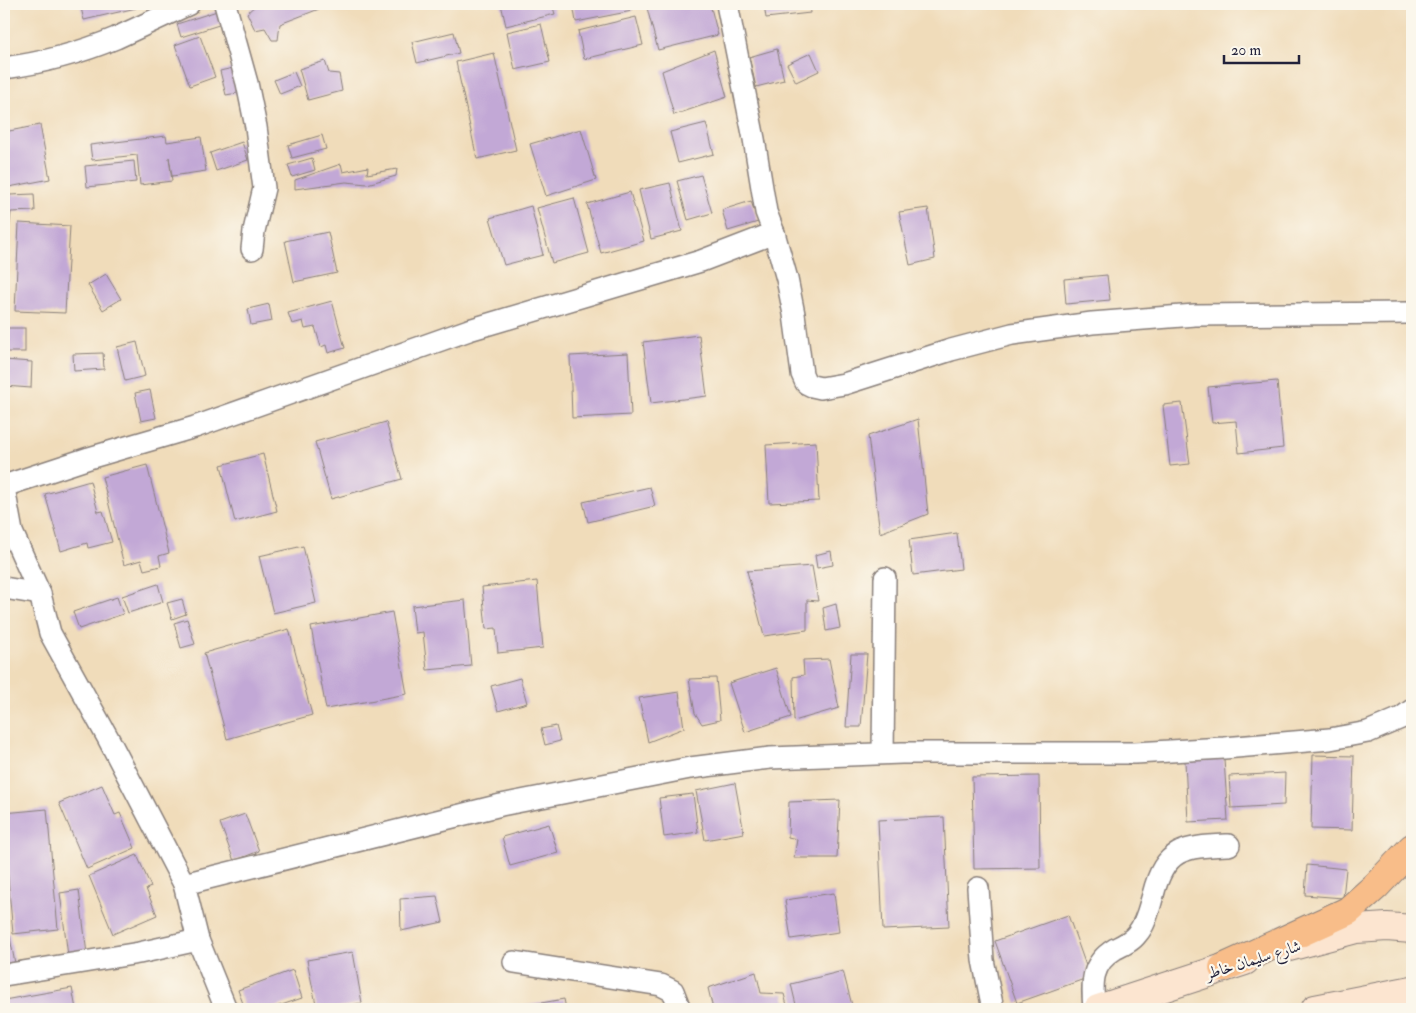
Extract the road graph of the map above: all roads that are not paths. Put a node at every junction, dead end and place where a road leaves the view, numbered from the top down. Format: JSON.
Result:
{"nodes":[{"id":1,"x":189,"y":4,"type":"edge"},
{"id":2,"x":225,"y":4,"type":"edge"},
{"id":3,"x":727,"y":4,"type":"edge"},
{"id":4,"x":4,"y":68,"type":"edge"},
{"id":5,"x":774,"y":233,"type":"junction"},
{"id":6,"x":252,"y":249,"type":"dead end"},
{"id":7,"x":1412,"y":313,"type":"edge"},
{"id":8,"x":4,"y":487,"type":"edge"},
{"id":9,"x":885,"y":578,"type":"dead end"},
{"id":10,"x":4,"y":588,"type":"edge"},
{"id":11,"x":40,"y":594,"type":"junction"},
{"id":12,"x":1412,"y":710,"type":"edge"},
{"id":13,"x":883,"y":753,"type":"junction"},
{"id":14,"x":1229,"y":845,"type":"dead end"},
{"id":15,"x":1412,"y":848,"type":"edge"},
{"id":16,"x":184,"y":884,"type":"junction"},
{"id":17,"x":978,"y":888,"type":"dead end"},
{"id":18,"x":1412,"y":929,"type":"edge"},
{"id":19,"x":198,"y":940,"type":"junction"},
{"id":20,"x":514,"y":962,"type":"dead end"},
{"id":21,"x":1223,"y":968,"type":"junction"},
{"id":22,"x":4,"y":975,"type":"edge"},
{"id":23,"x":1412,"y":990,"type":"edge"},
{"id":24,"x":226,"y":1009,"type":"edge"},
{"id":25,"x":680,"y":1009,"type":"edge"},
{"id":26,"x":993,"y":1009,"type":"edge"},
{"id":27,"x":1094,"y":1009,"type":"edge"},
{"id":28,"x":1098,"y":1009,"type":"edge"},
{"id":29,"x":1315,"y":1009,"type":"edge"}],
"edges":[{"from":1,"to":4,"type":"street"},
{"from":2,"to":6,"type":"street"},
{"from":3,"to":5,"type":"street"},
{"from":5,"to":7,"type":"street"},
{"from":5,"to":8,"type":"street"},
{"from":8,"to":11,"type":"street"},
{"from":9,"to":13,"type":"street"},
{"from":10,"to":11,"type":"street"},
{"from":11,"to":16,"type":"street"},
{"from":12,"to":13,"type":"street"},
{"from":13,"to":16,"type":"street"},
{"from":14,"to":27,"type":"street"},
{"from":15,"to":21,"type":"highway"},
{"from":16,"to":19,"type":"street"},
{"from":17,"to":26,"type":"street"},
{"from":18,"to":21,"type":"main road","name":"شارع سليمان خاطر"},
{"from":19,"to":22,"type":"street"},
{"from":19,"to":24,"type":"street"},
{"from":20,"to":25,"type":"street"},
{"from":21,"to":28,"type":"main road","name":"شارع سليمان خاطر"},
{"from":23,"to":29,"type":"main road"}]}
